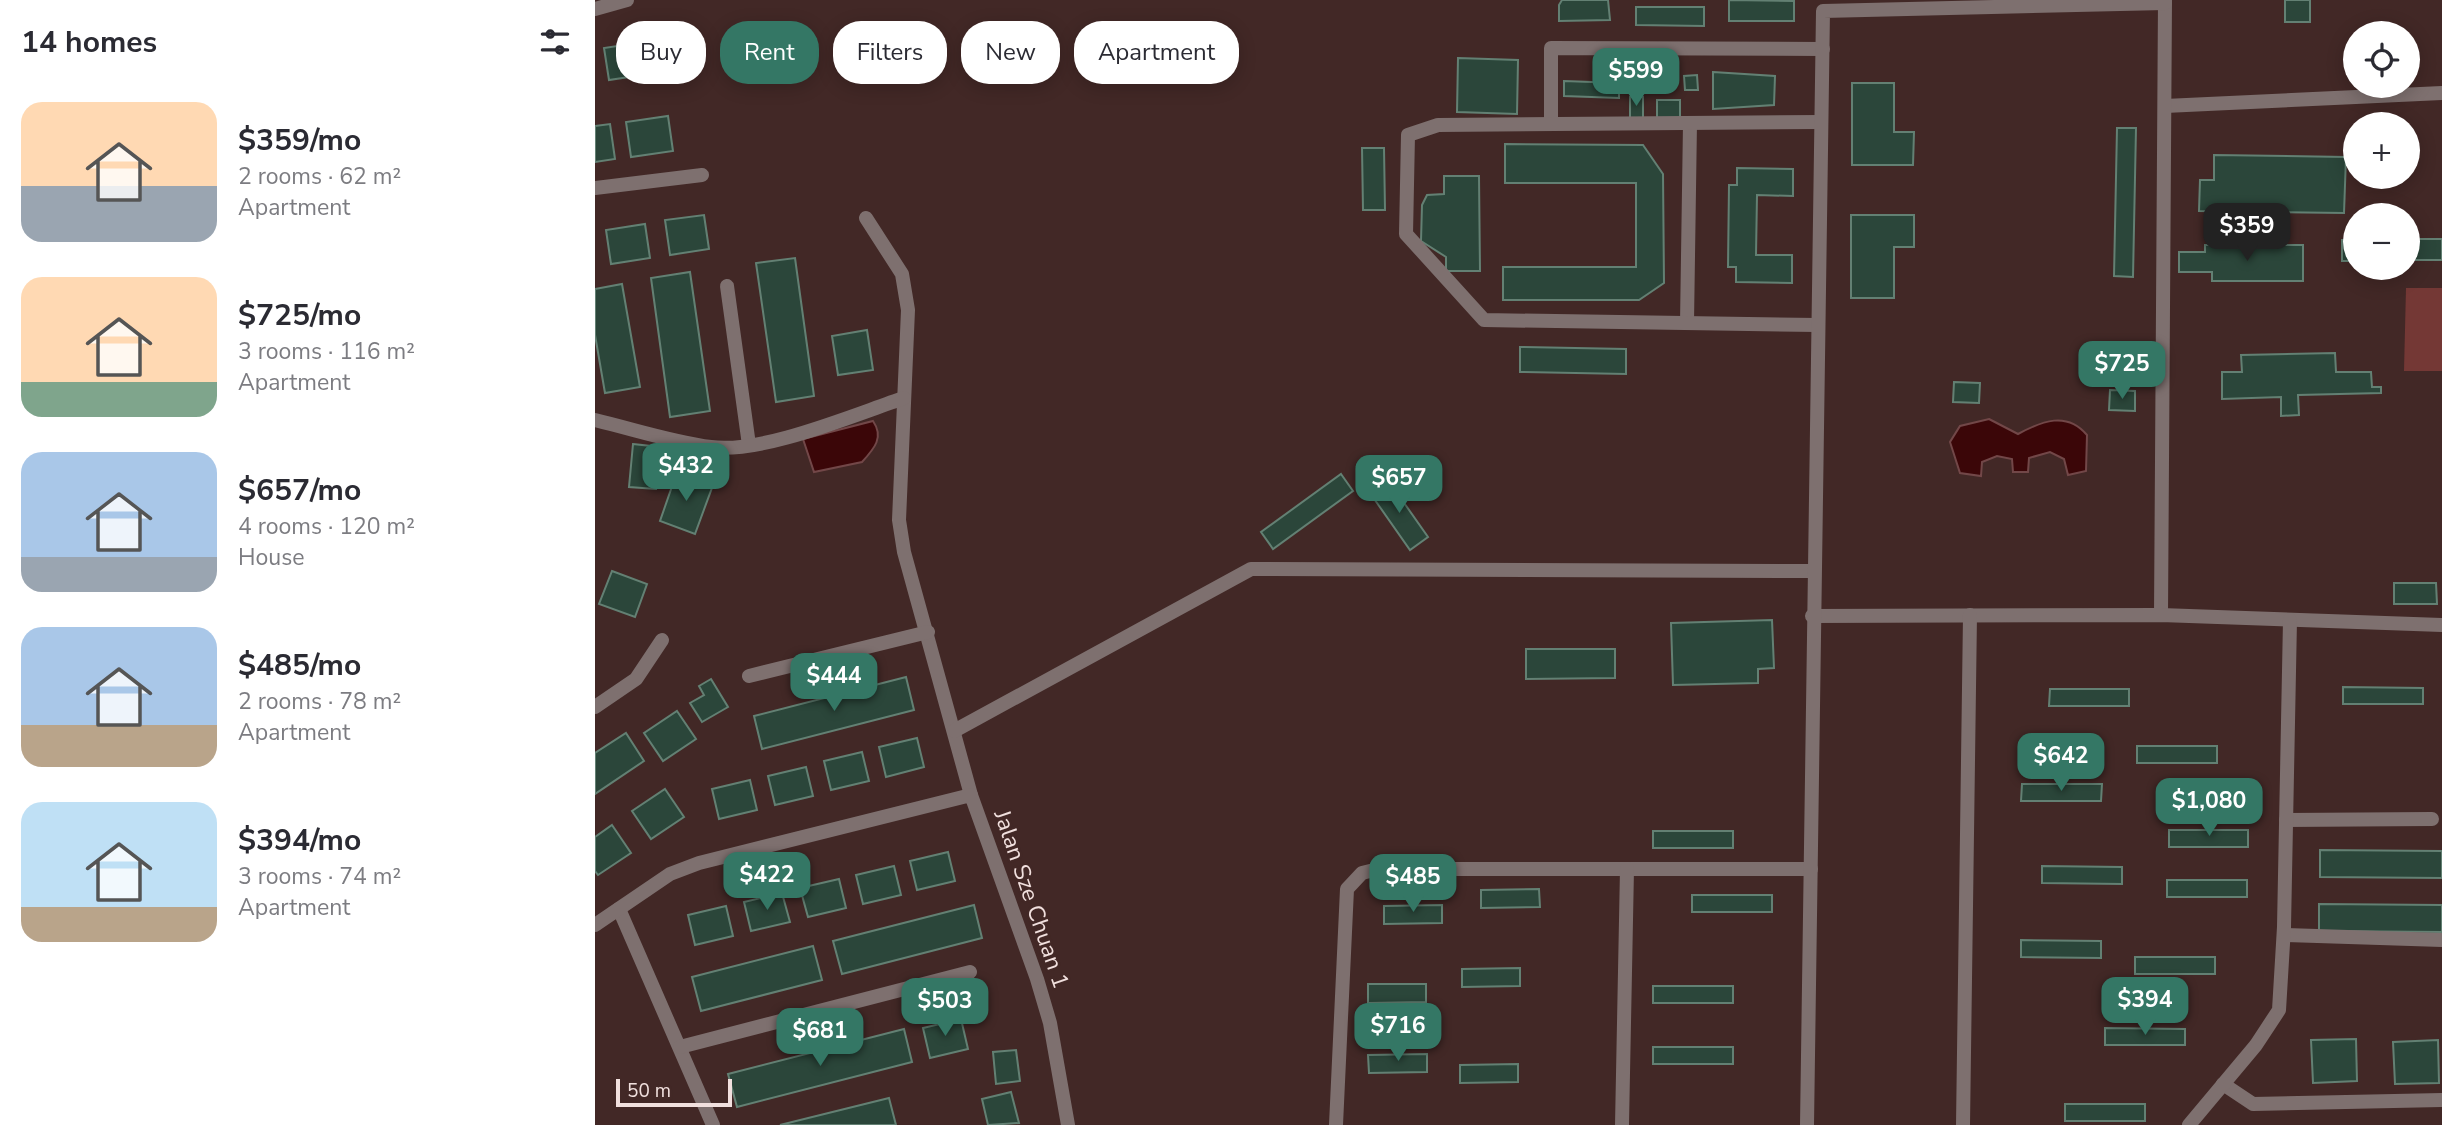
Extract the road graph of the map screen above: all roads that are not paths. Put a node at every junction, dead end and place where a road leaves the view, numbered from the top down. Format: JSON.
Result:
{"nodes":[{"id":1,"x":627,"y":0,"type":"edge"},
{"id":2,"x":2165,"y":2,"type":"edge"},
{"id":3,"x":595,"y":9,"type":"edge"},
{"id":4,"x":1823,"y":49,"type":"junction"},
{"id":5,"x":2442,"y":93,"type":"edge"},
{"id":6,"x":2165,"y":106,"type":"junction"},
{"id":7,"x":1821,"y":122,"type":"junction"},
{"id":8,"x":1690,"y":123,"type":"junction"},
{"id":9,"x":1551,"y":124,"type":"junction"},
{"id":10,"x":702,"y":175,"type":"dead end"},
{"id":11,"x":595,"y":188,"type":"edge"},
{"id":12,"x":866,"y":218,"type":"dead end"},
{"id":13,"x":727,"y":286,"type":"dead end"},
{"id":14,"x":1688,"y":323,"type":"junction"},
{"id":15,"x":1817,"y":326,"type":"junction"},
{"id":16,"x":904,"y":398,"type":"junction"},
{"id":17,"x":595,"y":420,"type":"edge"},
{"id":18,"x":748,"y":445,"type":"junction"},
{"id":19,"x":1813,"y":571,"type":"junction"},
{"id":20,"x":1969,"y":615,"type":"junction"},
{"id":21,"x":2161,"y":615,"type":"junction"},
{"id":22,"x":1812,"y":616,"type":"junction"},
{"id":23,"x":2290,"y":620,"type":"junction"},
{"id":24,"x":2442,"y":625,"type":"edge"},
{"id":25,"x":928,"y":632,"type":"junction"},
{"id":26,"x":662,"y":640,"type":"dead end"},
{"id":27,"x":749,"y":676,"type":"dead end"},
{"id":28,"x":595,"y":707,"type":"edge"},
{"id":29,"x":954,"y":731,"type":"junction"},
{"id":30,"x":971,"y":795,"type":"junction"},
{"id":31,"x":2432,"y":819,"type":"dead end"},
{"id":32,"x":2286,"y":820,"type":"junction"},
{"id":33,"x":1627,"y":869,"type":"junction"},
{"id":34,"x":1811,"y":869,"type":"junction"},
{"id":35,"x":619,"y":909,"type":"junction"},
{"id":36,"x":596,"y":922,"type":"edge"},
{"id":37,"x":2284,"y":935,"type":"junction"},
{"id":38,"x":2442,"y":940,"type":"edge"},
{"id":39,"x":970,"y":972,"type":"dead end"},
{"id":40,"x":680,"y":1047,"type":"junction"},
{"id":41,"x":2223,"y":1084,"type":"junction"},
{"id":42,"x":2442,"y":1100,"type":"edge"},
{"id":43,"x":713,"y":1125,"type":"edge"},
{"id":44,"x":1068,"y":1125,"type":"edge"},
{"id":45,"x":1336,"y":1125,"type":"edge"},
{"id":46,"x":1622,"y":1125,"type":"edge"},
{"id":47,"x":1807,"y":1125,"type":"edge"},
{"id":48,"x":1963,"y":1125,"type":"edge"},
{"id":49,"x":2189,"y":1125,"type":"edge"}],
"edges":[{"from":1,"to":3,"type":"street"},
{"from":2,"to":4,"type":"street"},
{"from":2,"to":6,"type":"street"},
{"from":4,"to":7,"type":"street"},
{"from":4,"to":9,"type":"street"},
{"from":5,"to":6,"type":"street"},
{"from":6,"to":21,"type":"street"},
{"from":7,"to":8,"type":"street"},
{"from":7,"to":15,"type":"street"},
{"from":8,"to":9,"type":"street"},
{"from":8,"to":14,"type":"street"},
{"from":9,"to":14,"type":"street"},
{"from":10,"to":11,"type":"street"},
{"from":12,"to":16,"type":"street"},
{"from":13,"to":18,"type":"street"},
{"from":14,"to":15,"type":"street"},
{"from":15,"to":19,"type":"street"},
{"from":16,"to":18,"type":"street"},
{"from":16,"to":25,"type":"street"},
{"from":17,"to":18,"type":"street"},
{"from":19,"to":22,"type":"street"},
{"from":19,"to":29,"type":"street"},
{"from":20,"to":21,"type":"street"},
{"from":20,"to":22,"type":"street"},
{"from":20,"to":48,"type":"street"},
{"from":21,"to":23,"type":"street"},
{"from":22,"to":34,"type":"street"},
{"from":23,"to":24,"type":"street"},
{"from":23,"to":32,"type":"street"},
{"from":25,"to":27,"type":"street"},
{"from":25,"to":29,"type":"street"},
{"from":26,"to":28,"type":"street"},
{"from":29,"to":30,"type":"street"},
{"from":30,"to":35,"type":"street","name":"Jalan Sze Chuan 1"},
{"from":30,"to":44,"type":"street","name":"Jalan Sze Chuan 1"},
{"from":31,"to":32,"type":"street"},
{"from":32,"to":37,"type":"street"},
{"from":33,"to":34,"type":"street"},
{"from":33,"to":45,"type":"street"},
{"from":33,"to":46,"type":"street"},
{"from":34,"to":47,"type":"street"},
{"from":35,"to":36,"type":"street","name":"Jalan Sze Chuan 1"},
{"from":35,"to":40,"type":"street"},
{"from":37,"to":38,"type":"street"},
{"from":37,"to":41,"type":"street"},
{"from":39,"to":40,"type":"street"},
{"from":40,"to":43,"type":"street"},
{"from":41,"to":42,"type":"street"},
{"from":41,"to":49,"type":"street"}]}
